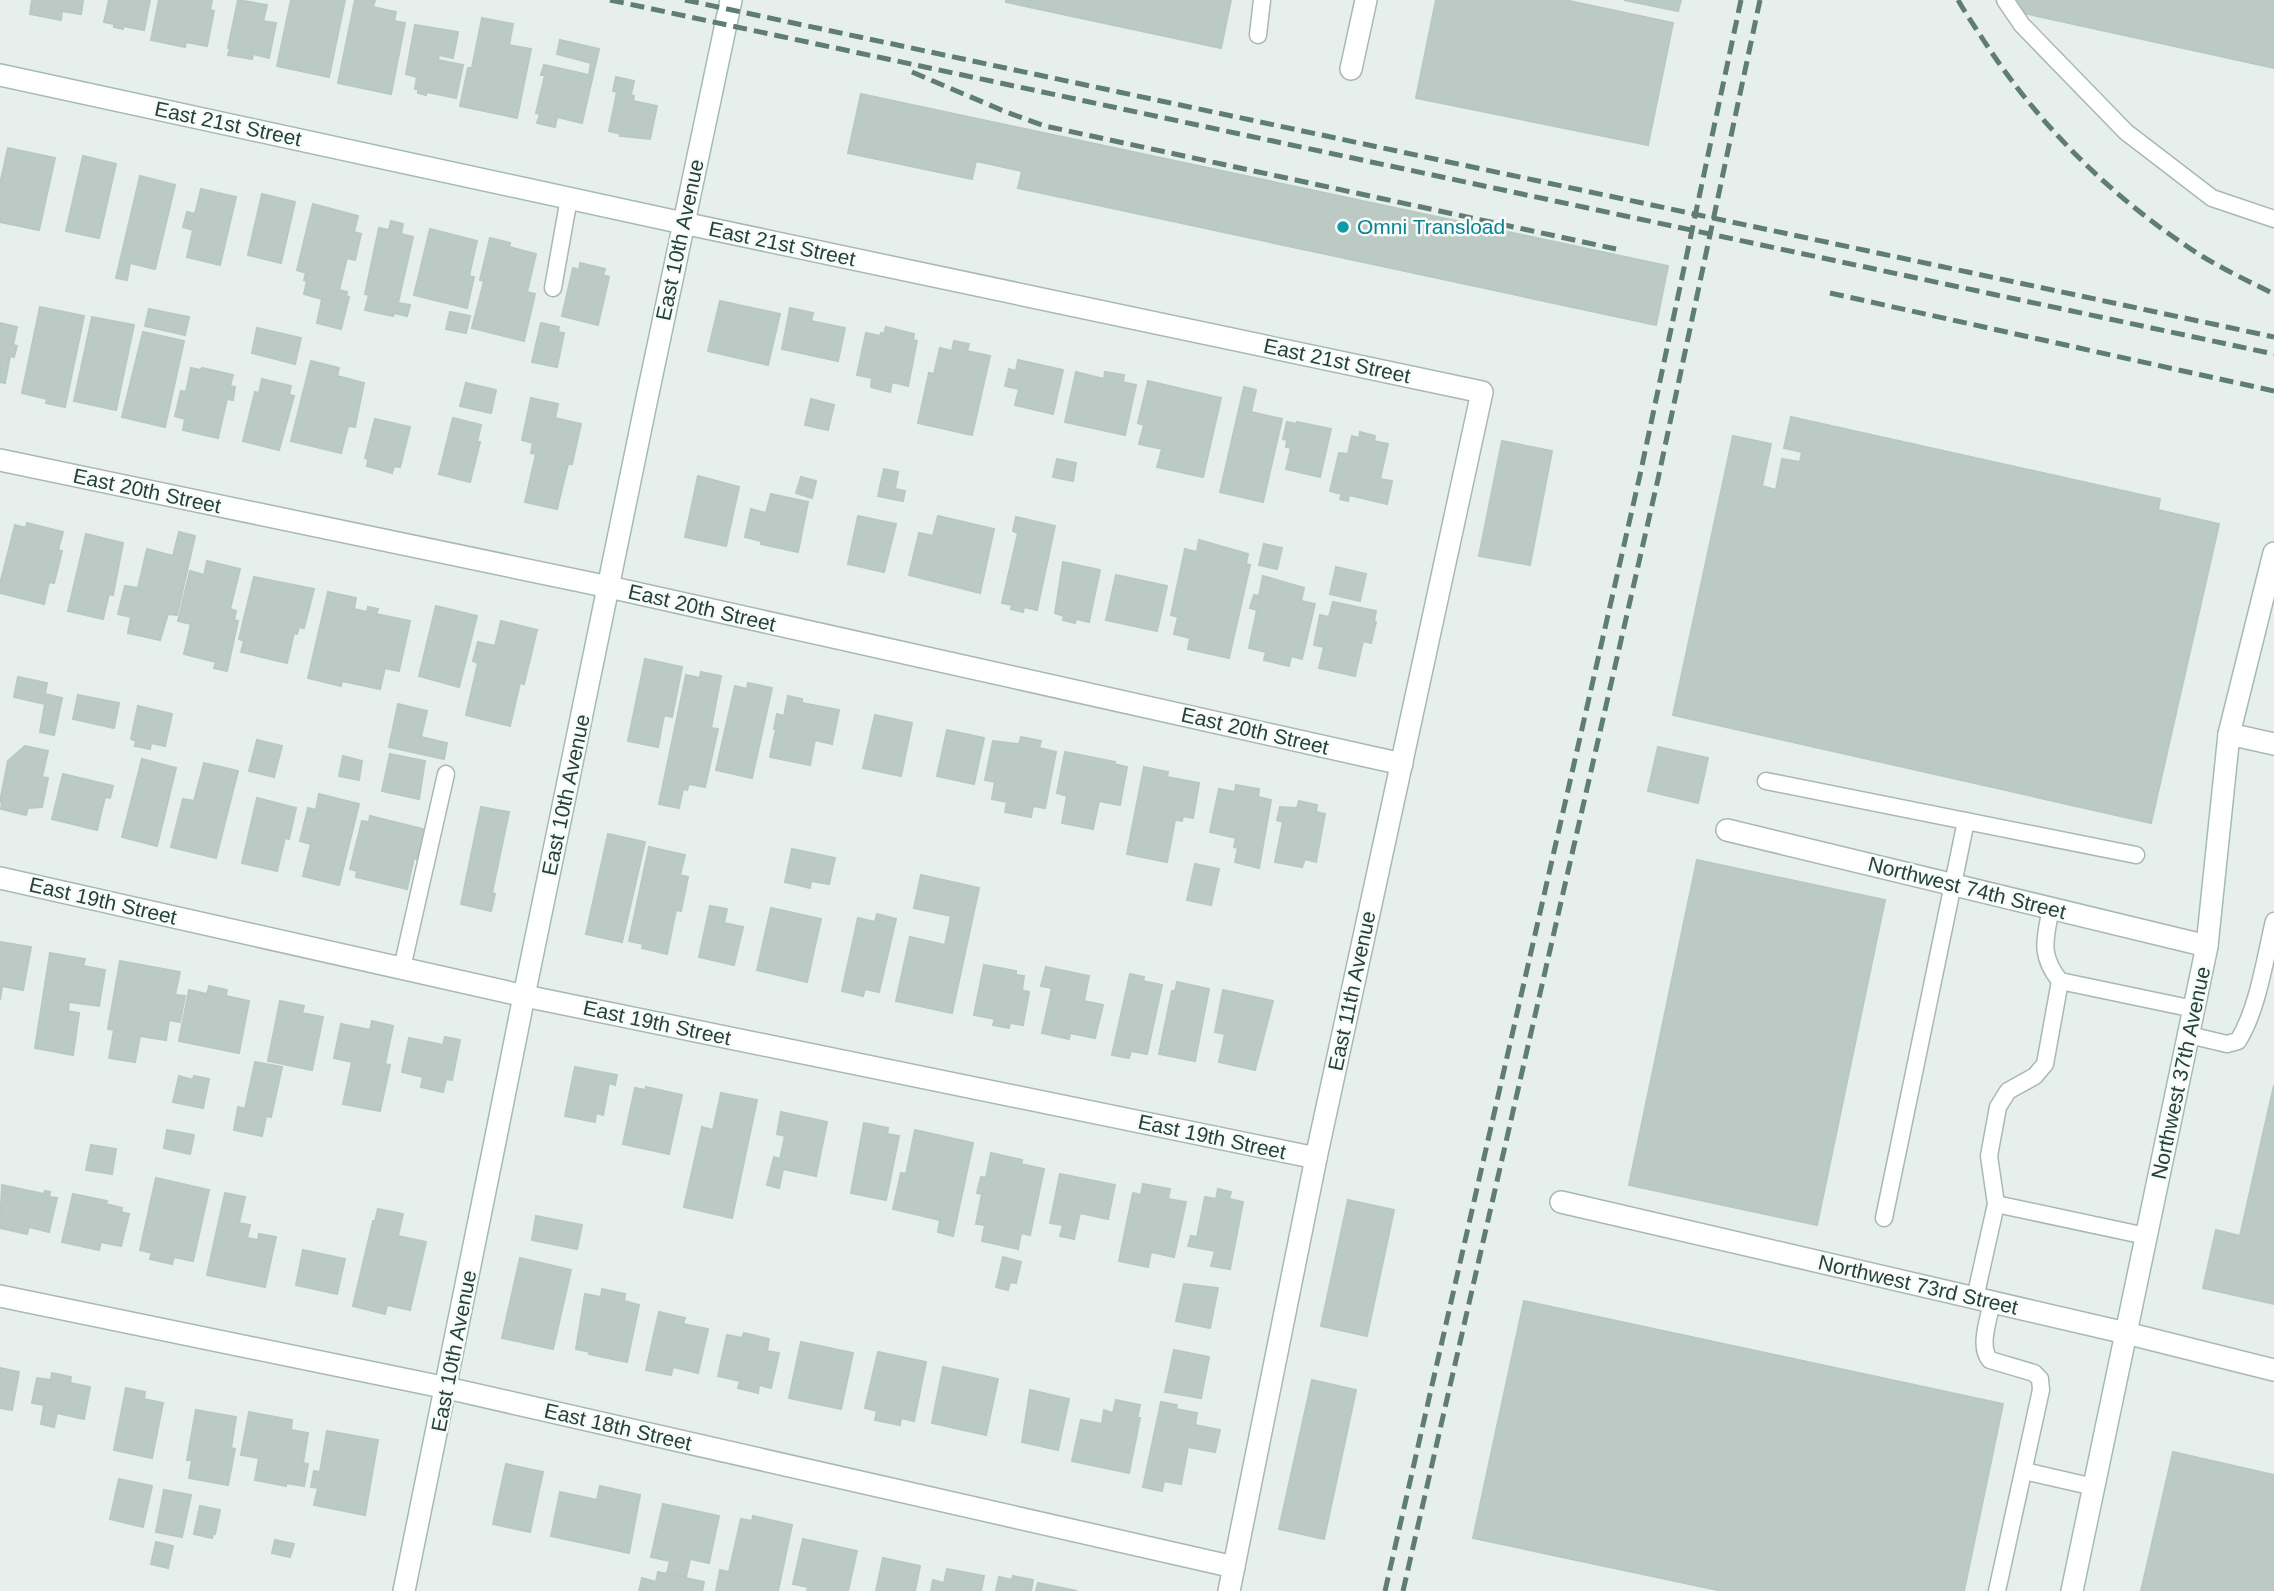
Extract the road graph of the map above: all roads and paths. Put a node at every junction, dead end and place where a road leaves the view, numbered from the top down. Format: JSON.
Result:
{"nodes":[{"id":1,"x":731,"y":0,"type":"edge"},
{"id":2,"x":1262,"y":0,"type":"edge"},
{"id":3,"x":1366,"y":0,"type":"edge"},
{"id":4,"x":2005,"y":0,"type":"edge"},
{"id":5,"x":1258,"y":35,"type":"dead end"},
{"id":6,"x":1351,"y":69,"type":"dead end"},
{"id":7,"x":0,"y":75,"type":"edge"},
{"id":8,"x":569,"y":198,"type":"junction"},
{"id":9,"x":2274,"y":219,"type":"edge"},
{"id":10,"x":683,"y":223,"type":"junction"},
{"id":11,"x":553,"y":288,"type":"dead end"},
{"id":12,"x":1482,"y":392,"type":"joint"},
{"id":13,"x":0,"y":460,"type":"edge"},
{"id":14,"x":2274,"y":553,"type":"edge"},
{"id":15,"x":608,"y":587,"type":"junction"},
{"id":16,"x":2229,"y":734,"type":"junction"},
{"id":17,"x":2274,"y":744,"type":"edge"},
{"id":18,"x":1402,"y":764,"type":"junction"},
{"id":19,"x":446,"y":774,"type":"dead end"},
{"id":20,"x":1766,"y":780,"type":"dead end"},
{"id":21,"x":1966,"y":821,"type":"junction"},
{"id":22,"x":1727,"y":830,"type":"dead end"},
{"id":23,"x":2136,"y":855,"type":"dead end"},
{"id":24,"x":0,"y":878,"type":"edge"},
{"id":25,"x":1953,"y":884,"type":"junction"},
{"id":26,"x":2051,"y":908,"type":"junction"},
{"id":27,"x":2274,"y":920,"type":"edge"},
{"id":28,"x":2207,"y":946,"type":"junction"},
{"id":29,"x":402,"y":968,"type":"junction"},
{"id":30,"x":2060,"y":981,"type":"junction"},
{"id":31,"x":524,"y":996,"type":"junction"},
{"id":32,"x":2194,"y":1010,"type":"junction"},
{"id":33,"x":2189,"y":1035,"type":"junction"},
{"id":34,"x":1316,"y":1158,"type":"junction"},
{"id":35,"x":1561,"y":1202,"type":"dead end"},
{"id":36,"x":1996,"y":1204,"type":"junction"},
{"id":37,"x":1884,"y":1218,"type":"dead end"},
{"id":38,"x":2146,"y":1236,"type":"junction"},
{"id":39,"x":0,"y":1296,"type":"edge"},
{"id":40,"x":1983,"y":1300,"type":"junction"},
{"id":41,"x":2126,"y":1333,"type":"junction"},
{"id":42,"x":2274,"y":1370,"type":"edge"},
{"id":43,"x":447,"y":1388,"type":"junction"},
{"id":44,"x":2024,"y":1471,"type":"junction"},
{"id":45,"x":2094,"y":1487,"type":"junction"},
{"id":46,"x":1234,"y":1567,"type":"junction"},
{"id":47,"x":404,"y":1591,"type":"edge"},
{"id":48,"x":1229,"y":1591,"type":"edge"},
{"id":49,"x":1997,"y":1591,"type":"edge"},
{"id":50,"x":2072,"y":1591,"type":"edge"}],
"edges":[{"from":1,"to":10,"type":"street","name":"East 10th Avenue"},
{"from":2,"to":5,"type":"lane"},
{"from":3,"to":6,"type":"street"},
{"from":4,"to":9,"type":"lane"},
{"from":7,"to":8,"type":"street","name":"East 21st Street"},
{"from":8,"to":10,"type":"street","name":"East 21st Street"},
{"from":8,"to":11,"type":"lane"},
{"from":10,"to":12,"type":"street","name":"East 21st Street"},
{"from":10,"to":15,"type":"street","name":"East 10th Avenue"},
{"from":12,"to":18,"type":"street","name":"East 11th Avenue"},
{"from":13,"to":15,"type":"street","name":"East 20th Street"},
{"from":14,"to":16,"type":"street","name":"Northwest 37th Avenue"},
{"from":15,"to":18,"type":"street","name":"East 20th Street"},
{"from":15,"to":31,"type":"street","name":"East 10th Avenue"},
{"from":16,"to":17,"type":"street"},
{"from":16,"to":28,"type":"street","name":"Northwest 37th Avenue"},
{"from":18,"to":34,"type":"street","name":"East 11th Avenue"},
{"from":19,"to":29,"type":"lane"},
{"from":20,"to":21,"type":"lane"},
{"from":21,"to":23,"type":"lane"},
{"from":21,"to":25,"type":"lane"},
{"from":22,"to":25,"type":"street","name":"Northwest 74th Street"},
{"from":24,"to":29,"type":"street","name":"East 19th Street"},
{"from":25,"to":26,"type":"street","name":"Northwest 74th Street"},
{"from":25,"to":37,"type":"lane"},
{"from":26,"to":28,"type":"street","name":"Northwest 74th Street"},
{"from":26,"to":30,"type":"lane"},
{"from":27,"to":33,"type":"lane"},
{"from":28,"to":32,"type":"street","name":"Northwest 37th Avenue"},
{"from":29,"to":31,"type":"street","name":"East 19th Street"},
{"from":30,"to":32,"type":"lane"},
{"from":30,"to":36,"type":"lane"},
{"from":31,"to":34,"type":"street","name":"East 19th Street"},
{"from":31,"to":43,"type":"street","name":"East 10th Avenue"},
{"from":32,"to":33,"type":"street","name":"Northwest 37th Avenue"},
{"from":33,"to":38,"type":"street","name":"Northwest 37th Avenue"},
{"from":34,"to":46,"type":"street","name":"East 11th Avenue"},
{"from":35,"to":40,"type":"street","name":"Northwest 73rd Street"},
{"from":36,"to":38,"type":"lane"},
{"from":36,"to":40,"type":"lane"},
{"from":38,"to":41,"type":"street","name":"Northwest 37th Avenue"},
{"from":39,"to":43,"type":"street","name":"East 18th Street"},
{"from":40,"to":41,"type":"street","name":"Northwest 73rd Street"},
{"from":40,"to":44,"type":"lane"},
{"from":41,"to":42,"type":"street","name":"Northwest 73rd Street"},
{"from":41,"to":45,"type":"street","name":"Northwest 37th Avenue"},
{"from":43,"to":46,"type":"street","name":"East 18th Street"},
{"from":43,"to":47,"type":"street","name":"East 10th Avenue"},
{"from":44,"to":45,"type":"lane"},
{"from":44,"to":49,"type":"lane"},
{"from":45,"to":50,"type":"street","name":"Northwest 37th Avenue"},
{"from":46,"to":48,"type":"street","name":"East 11th Avenue"}]}
